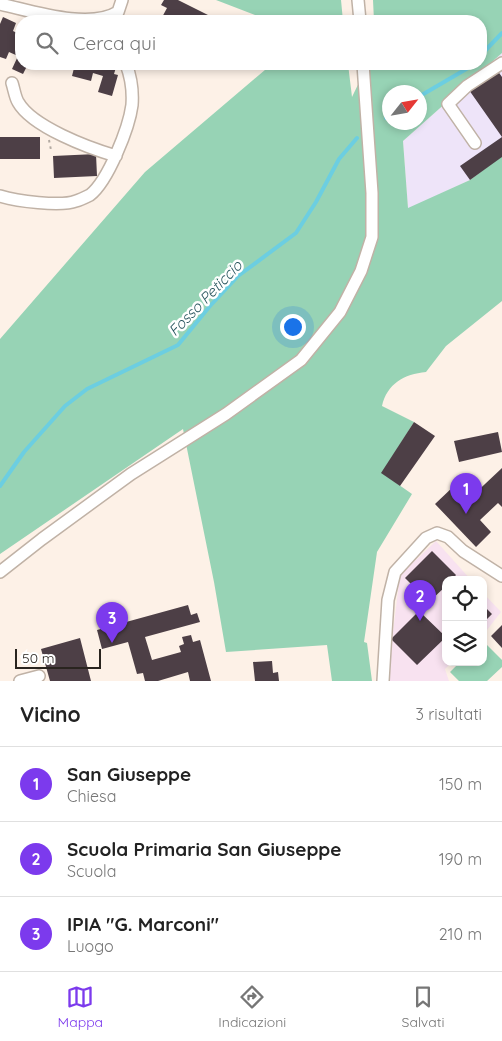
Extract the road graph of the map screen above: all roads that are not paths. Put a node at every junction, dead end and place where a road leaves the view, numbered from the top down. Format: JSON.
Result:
{"nodes":[{"id":1,"x":122,"y":0,"type":"edge"},
{"id":2,"x":358,"y":0,"type":"edge"},
{"id":3,"x":0,"y":4,"type":"edge"},
{"id":4,"x":52,"y":15,"type":"edge"},
{"id":5,"x":114,"y":15,"type":"edge"},
{"id":6,"x":359,"y":15,"type":"edge"},
{"id":7,"x":502,"y":63,"type":"edge"},
{"id":8,"x":128,"y":70,"type":"edge"},
{"id":9,"x":363,"y":70,"type":"edge"},
{"id":10,"x":12,"y":84,"type":"dead end"},
{"id":11,"x":475,"y":143,"type":"dead end"},
{"id":12,"x":116,"y":156,"type":"junction"},
{"id":13,"x":0,"y":196,"type":"edge"},
{"id":14,"x":0,"y":572,"type":"edge"},
{"id":15,"x":502,"y":576,"type":"edge"},
{"id":16,"x":39,"y":676,"type":"dead end"},
{"id":17,"x":20,"y":681,"type":"edge"},
{"id":18,"x":383,"y":681,"type":"edge"}],
"edges":[{"from":1,"to":5,"type":"street"},
{"from":2,"to":6,"type":"street"},
{"from":3,"to":4,"type":"street"},
{"from":7,"to":11,"type":"street"},
{"from":8,"to":12,"type":"street"},
{"from":9,"to":14,"type":"street"},
{"from":10,"to":12,"type":"street"},
{"from":12,"to":13,"type":"street"},
{"from":15,"to":18,"type":"street"},
{"from":16,"to":17,"type":"street"}]}
